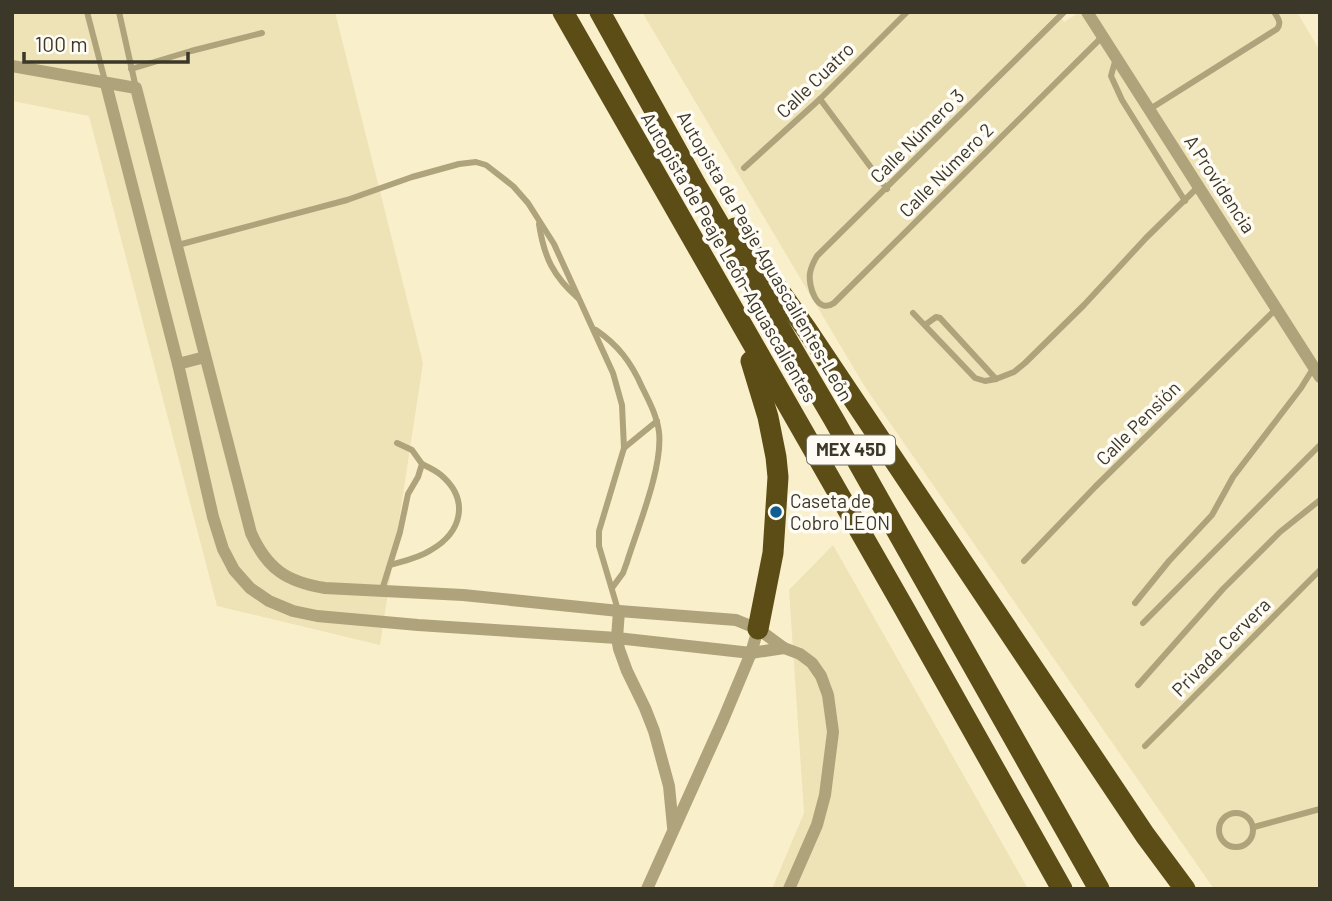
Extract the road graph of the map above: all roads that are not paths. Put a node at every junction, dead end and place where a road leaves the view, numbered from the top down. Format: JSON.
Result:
{"nodes":[{"id":1,"x":87,"y":12,"type":"edge"},
{"id":2,"x":119,"y":12,"type":"edge"},
{"id":3,"x":600,"y":12,"type":"edge"},
{"id":4,"x":907,"y":12,"type":"edge"},
{"id":5,"x":1064,"y":12,"type":"edge"},
{"id":6,"x":1087,"y":12,"type":"edge"},
{"id":7,"x":1274,"y":12,"type":"edge"},
{"id":8,"x":564,"y":13,"type":"edge"},
{"id":9,"x":262,"y":33,"type":"dead end"},
{"id":10,"x":1102,"y":37,"type":"junction"},
{"id":11,"x":1116,"y":58,"type":"junction"},
{"id":12,"x":12,"y":66,"type":"edge"},
{"id":13,"x":131,"y":69,"type":"junction"},
{"id":14,"x":106,"y":84,"type":"junction"},
{"id":15,"x":136,"y":88,"type":"junction"},
{"id":16,"x":820,"y":99,"type":"junction"},
{"id":17,"x":1149,"y":110,"type":"junction"},
{"id":18,"x":744,"y":168,"type":"dead end"},
{"id":19,"x":696,"y":185,"type":"junction"},
{"id":20,"x":1199,"y":186,"type":"junction"},
{"id":21,"x":887,"y":189,"type":"junction"},
{"id":22,"x":1185,"y":201,"type":"junction"},
{"id":23,"x":538,"y":218,"type":"junction"},
{"id":24,"x":178,"y":245,"type":"junction"},
{"id":25,"x":811,"y":290,"type":"joint"},
{"id":26,"x":581,"y":301,"type":"junction"},
{"id":27,"x":1276,"y":309,"type":"junction"},
{"id":28,"x":913,"y":313,"type":"dead end"},
{"id":29,"x":925,"y":325,"type":"junction"},
{"id":30,"x":594,"y":328,"type":"junction"},
{"id":31,"x":205,"y":357,"type":"junction"},
{"id":32,"x":178,"y":364,"type":"junction"},
{"id":33,"x":1318,"y":367,"type":"edge"},
{"id":34,"x":996,"y":379,"type":"junction"},
{"id":35,"x":657,"y":421,"type":"junction"},
{"id":36,"x":397,"y":443,"type":"dead end"},
{"id":37,"x":1320,"y":445,"type":"edge"},
{"id":38,"x":624,"y":448,"type":"junction"},
{"id":39,"x":422,"y":464,"type":"junction"},
{"id":40,"x":1320,"y":500,"type":"edge"},
{"id":41,"x":1024,"y":561,"type":"dead end"},
{"id":42,"x":390,"y":565,"type":"junction"},
{"id":43,"x":1320,"y":570,"type":"edge"},
{"id":44,"x":612,"y":588,"type":"junction"},
{"id":45,"x":382,"y":590,"type":"junction"},
{"id":46,"x":1135,"y":603,"type":"dead end"},
{"id":47,"x":619,"y":611,"type":"junction"},
{"id":48,"x":1143,"y":623,"type":"dead end"},
{"id":49,"x":758,"y":629,"type":"junction"},
{"id":50,"x":617,"y":638,"type":"junction"},
{"id":51,"x":784,"y":648,"type":"junction"},
{"id":52,"x":751,"y":653,"type":"junction"},
{"id":53,"x":1138,"y":685,"type":"dead end"},
{"id":54,"x":1145,"y":746,"type":"dead end"},
{"id":55,"x":1320,"y":809,"type":"edge"},
{"id":56,"x":673,"y":827,"type":"junction"},
{"id":57,"x":1254,"y":827,"type":"junction"},
{"id":58,"x":648,"y":888,"type":"edge"},
{"id":59,"x":789,"y":889,"type":"edge"},
{"id":60,"x":1062,"y":889,"type":"edge"},
{"id":61,"x":1099,"y":889,"type":"edge"},
{"id":62,"x":1185,"y":889,"type":"edge"}],
"edges":[{"from":1,"to":14,"type":"lane"},
{"from":2,"to":13,"type":"lane"},
{"from":3,"to":19,"type":"highway","name":"Autopista de Peaje Aguascalientes-León","number":"MEX 45D"},
{"from":4,"to":16,"type":"lane","name":"Calle Cuatro"},
{"from":5,"to":21,"type":"lane","name":"Calle Número 3"},
{"from":6,"to":10,"type":"street","name":"A Providencia"},
{"from":7,"to":17,"type":"lane"},
{"from":8,"to":49,"type":"highway"},
{"from":8,"to":60,"type":"highway","name":"Autopista de Peaje León-Aguascalientes","number":"MEX 45D"},
{"from":9,"to":13,"type":"lane"},
{"from":10,"to":11,"type":"street","name":"A Providencia"},
{"from":10,"to":25,"type":"lane","name":"Calle Número 2"},
{"from":11,"to":17,"type":"street","name":"A Providencia"},
{"from":11,"to":22,"type":"lane"},
{"from":12,"to":14,"type":"street"},
{"from":13,"to":15,"type":"lane"},
{"from":14,"to":15,"type":"street"},
{"from":14,"to":32,"type":"street"},
{"from":15,"to":24,"type":"street"},
{"from":16,"to":18,"type":"lane","name":"Calle Cuatro"},
{"from":16,"to":21,"type":"lane"},
{"from":17,"to":20,"type":"street","name":"A Providencia"},
{"from":19,"to":61,"type":"highway","name":"Autopista de Peaje Aguascalientes-León","number":"MEX 45D"},
{"from":19,"to":62,"type":"highway"},
{"from":20,"to":22,"type":"lane"},
{"from":20,"to":27,"type":"street","name":"A Providencia"},
{"from":21,"to":25,"type":"lane","name":"Calle Número 3"},
{"from":22,"to":34,"type":"lane"},
{"from":23,"to":24,"type":"lane"},
{"from":23,"to":26,"type":"lane"},
{"from":23,"to":26,"type":"lane"},
{"from":24,"to":31,"type":"street"},
{"from":26,"to":30,"type":"lane"},
{"from":27,"to":33,"type":"street","name":"A Providencia"},
{"from":27,"to":41,"type":"lane","name":"Calle Pensión"},
{"from":28,"to":29,"type":"lane"},
{"from":29,"to":34,"type":"lane"},
{"from":29,"to":34,"type":"lane"},
{"from":30,"to":35,"type":"lane"},
{"from":30,"to":38,"type":"lane"},
{"from":31,"to":32,"type":"street"},
{"from":31,"to":45,"type":"street"},
{"from":32,"to":50,"type":"street"},
{"from":33,"to":46,"type":"lane"},
{"from":35,"to":38,"type":"lane"},
{"from":35,"to":44,"type":"lane"},
{"from":36,"to":39,"type":"lane"},
{"from":37,"to":48,"type":"lane"},
{"from":38,"to":44,"type":"lane"},
{"from":39,"to":42,"type":"lane"},
{"from":39,"to":42,"type":"lane"},
{"from":40,"to":53,"type":"lane"},
{"from":42,"to":45,"type":"lane"},
{"from":43,"to":54,"type":"lane","name":"Privada Cervera"},
{"from":44,"to":47,"type":"lane"},
{"from":45,"to":47,"type":"street"},
{"from":47,"to":49,"type":"street"},
{"from":47,"to":50,"type":"street"},
{"from":49,"to":51,"type":"street"},
{"from":49,"to":52,"type":"street"},
{"from":50,"to":52,"type":"street"},
{"from":50,"to":56,"type":"street"},
{"from":51,"to":52,"type":"street"},
{"from":51,"to":59,"type":"street"},
{"from":52,"to":56,"type":"street"},
{"from":55,"to":57,"type":"lane"},
{"from":56,"to":58,"type":"street"},
{"from":57,"to":57,"type":"lane"}]}
